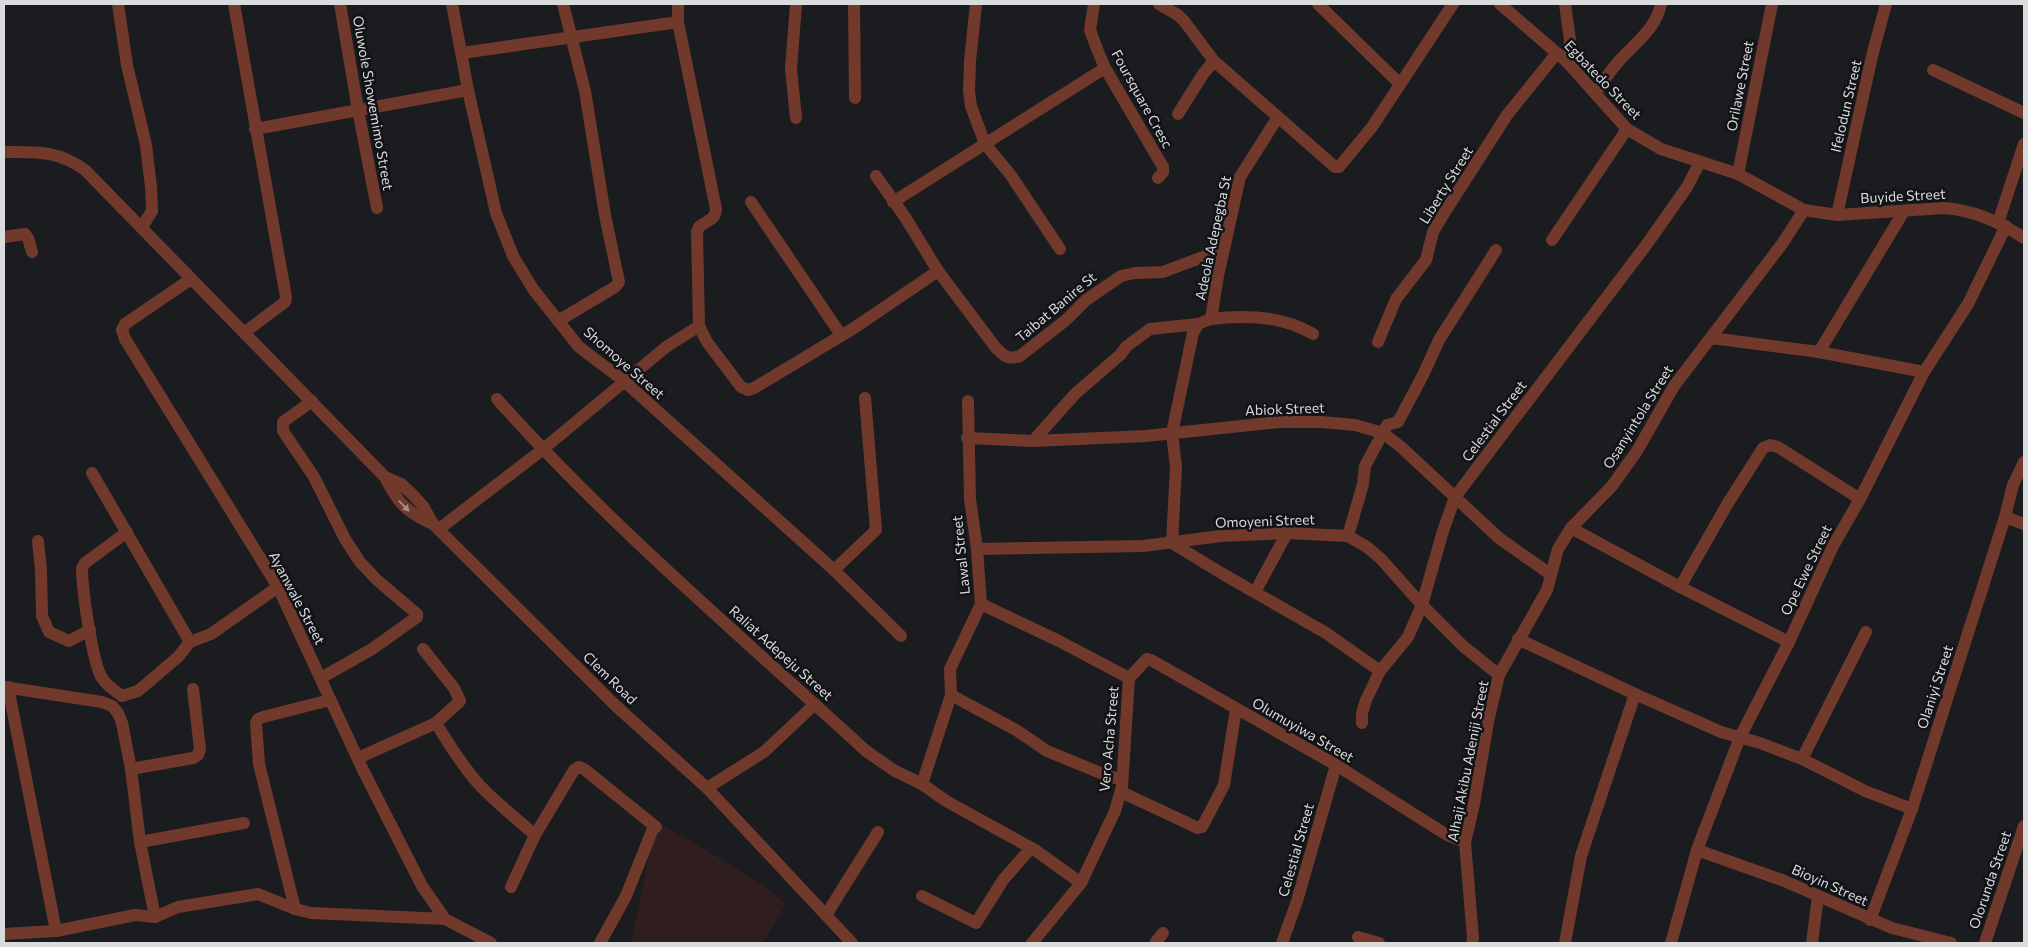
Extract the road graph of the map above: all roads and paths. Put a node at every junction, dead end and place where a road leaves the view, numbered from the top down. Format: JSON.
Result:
{"nodes":[{"id":1,"x":118,"y":4,"type":"edge"},
{"id":2,"x":234,"y":4,"type":"edge"},
{"id":3,"x":340,"y":4,"type":"edge"},
{"id":4,"x":452,"y":4,"type":"edge"},
{"id":5,"x":563,"y":4,"type":"edge"},
{"id":6,"x":678,"y":4,"type":"edge"},
{"id":7,"x":796,"y":4,"type":"edge"},
{"id":8,"x":854,"y":4,"type":"edge"},
{"id":9,"x":976,"y":4,"type":"edge"},
{"id":10,"x":1094,"y":4,"type":"edge"},
{"id":11,"x":1159,"y":4,"type":"edge"},
{"id":12,"x":1318,"y":4,"type":"edge"},
{"id":13,"x":1452,"y":4,"type":"edge"},
{"id":14,"x":1500,"y":4,"type":"edge"},
{"id":15,"x":1566,"y":4,"type":"edge"},
{"id":16,"x":1661,"y":4,"type":"edge"},
{"id":17,"x":1772,"y":4,"type":"edge"},
{"id":18,"x":1886,"y":4,"type":"edge"},
{"id":19,"x":678,"y":22,"type":"junction"},
{"id":20,"x":571,"y":37,"type":"junction"},
{"id":21,"x":462,"y":53,"type":"junction"},
{"id":22,"x":1557,"y":53,"type":"junction"},
{"id":23,"x":1214,"y":61,"type":"junction"},
{"id":24,"x":1567,"y":62,"type":"junction"},
{"id":25,"x":1105,"y":68,"type":"junction"},
{"id":26,"x":1933,"y":70,"type":"dead end"},
{"id":27,"x":1400,"y":84,"type":"junction"},
{"id":28,"x":468,"y":90,"type":"junction"},
{"id":29,"x":1595,"y":93,"type":"junction"},
{"id":30,"x":855,"y":98,"type":"dead end"},
{"id":31,"x":358,"y":110,"type":"junction"},
{"id":32,"x":2024,"y":113,"type":"edge"},
{"id":33,"x":1178,"y":114,"type":"dead end"},
{"id":34,"x":1278,"y":117,"type":"junction"},
{"id":35,"x":796,"y":118,"type":"dead end"},
{"id":36,"x":255,"y":129,"type":"junction"},
{"id":37,"x":1627,"y":129,"type":"junction"},
{"id":38,"x":984,"y":144,"type":"junction"},
{"id":39,"x":2024,"y":144,"type":"edge"},
{"id":40,"x":4,"y":152,"type":"edge"},
{"id":41,"x":1700,"y":162,"type":"junction"},
{"id":42,"x":1738,"y":174,"type":"junction"},
{"id":43,"x":876,"y":176,"type":"dead end"},
{"id":44,"x":1158,"y":178,"type":"dead end"},
{"id":45,"x":750,"y":202,"type":"dead end"},
{"id":46,"x":893,"y":202,"type":"junction"},
{"id":47,"x":377,"y":208,"type":"dead end"},
{"id":48,"x":1804,"y":210,"type":"junction"},
{"id":49,"x":1904,"y":211,"type":"junction"},
{"id":50,"x":1837,"y":215,"type":"junction"},
{"id":51,"x":2002,"y":225,"type":"junction"},
{"id":52,"x":142,"y":227,"type":"junction"},
{"id":53,"x":4,"y":237,"type":"edge"},
{"id":54,"x":2024,"y":238,"type":"edge"},
{"id":55,"x":1552,"y":240,"type":"dead end"},
{"id":56,"x":1060,"y":249,"type":"dead end"},
{"id":57,"x":1224,"y":249,"type":"junction"},
{"id":58,"x":1496,"y":250,"type":"dead end"},
{"id":59,"x":32,"y":252,"type":"dead end"},
{"id":60,"x":938,"y":271,"type":"junction"},
{"id":61,"x":191,"y":279,"type":"junction"},
{"id":62,"x":1211,"y":318,"type":"junction"},
{"id":63,"x":558,"y":321,"type":"junction"},
{"id":64,"x":1198,"y":324,"type":"junction"},
{"id":65,"x":698,"y":326,"type":"junction"},
{"id":66,"x":245,"y":332,"type":"junction"},
{"id":67,"x":1313,"y":334,"type":"dead end"},
{"id":68,"x":841,"y":335,"type":"junction"},
{"id":69,"x":1711,"y":338,"type":"junction"},
{"id":70,"x":1378,"y":342,"type":"dead end"},
{"id":71,"x":1819,"y":352,"type":"junction"},
{"id":72,"x":1924,"y":372,"type":"junction"},
{"id":73,"x":624,"y":381,"type":"junction"},
{"id":74,"x":864,"y":398,"type":"dead end"},
{"id":75,"x":498,"y":399,"type":"dead end"},
{"id":76,"x":312,"y":401,"type":"junction"},
{"id":77,"x":968,"y":401,"type":"dead end"},
{"id":78,"x":1172,"y":433,"type":"junction"},
{"id":79,"x":1383,"y":433,"type":"junction"},
{"id":80,"x":967,"y":438,"type":"junction"},
{"id":81,"x":1033,"y":441,"type":"junction"},
{"id":82,"x":542,"y":450,"type":"junction"},
{"id":83,"x":2024,"y":462,"type":"edge"},
{"id":84,"x":92,"y":473,"type":"dead end"},
{"id":85,"x":1455,"y":497,"type":"junction"},
{"id":86,"x":1860,"y":499,"type":"junction"},
{"id":87,"x":2005,"y":517,"type":"junction"},
{"id":88,"x":2024,"y":524,"type":"edge"},
{"id":89,"x":436,"y":526,"type":"junction"},
{"id":90,"x":1572,"y":528,"type":"junction"},
{"id":91,"x":127,"y":532,"type":"junction"},
{"id":92,"x":1288,"y":532,"type":"junction"},
{"id":93,"x":1348,"y":536,"type":"junction"},
{"id":94,"x":38,"y":542,"type":"dead end"},
{"id":95,"x":1172,"y":542,"type":"junction"},
{"id":96,"x":977,"y":549,"type":"junction"},
{"id":97,"x":834,"y":570,"type":"junction"},
{"id":98,"x":1550,"y":574,"type":"junction"},
{"id":99,"x":278,"y":587,"type":"junction"},
{"id":100,"x":1680,"y":587,"type":"junction"},
{"id":101,"x":1254,"y":592,"type":"junction"},
{"id":102,"x":981,"y":604,"type":"junction"},
{"id":103,"x":1422,"y":605,"type":"junction"},
{"id":104,"x":90,"y":630,"type":"junction"},
{"id":105,"x":1866,"y":632,"type":"dead end"},
{"id":106,"x":900,"y":636,"type":"dead end"},
{"id":107,"x":1518,"y":639,"type":"junction"},
{"id":108,"x":190,"y":642,"type":"junction"},
{"id":109,"x":1789,"y":642,"type":"junction"},
{"id":110,"x":423,"y":649,"type":"dead end"},
{"id":111,"x":1380,"y":671,"type":"junction"},
{"id":112,"x":1499,"y":675,"type":"junction"},
{"id":113,"x":321,"y":678,"type":"junction"},
{"id":114,"x":1129,"y":678,"type":"junction"},
{"id":115,"x":6,"y":686,"type":"edge"},
{"id":116,"x":193,"y":690,"type":"dead end"},
{"id":117,"x":1635,"y":694,"type":"junction"},
{"id":118,"x":951,"y":695,"type":"junction"},
{"id":119,"x":330,"y":700,"type":"junction"},
{"id":120,"x":815,"y":704,"type":"junction"},
{"id":121,"x":1236,"y":709,"type":"junction"},
{"id":122,"x":436,"y":723,"type":"junction"},
{"id":123,"x":1362,"y":723,"type":"dead end"},
{"id":124,"x":1740,"y":736,"type":"junction"},
{"id":125,"x":358,"y":758,"type":"junction"},
{"id":126,"x":1802,"y":759,"type":"junction"},
{"id":127,"x":1336,"y":765,"type":"junction"},
{"id":128,"x":131,"y":769,"type":"junction"},
{"id":129,"x":922,"y":784,"type":"junction"},
{"id":130,"x":1121,"y":786,"type":"junction"},
{"id":131,"x":707,"y":788,"type":"junction"},
{"id":132,"x":1912,"y":808,"type":"junction"},
{"id":133,"x":244,"y":823,"type":"dead end"},
{"id":134,"x":2024,"y":826,"type":"edge"},
{"id":135,"x":878,"y":832,"type":"dead end"},
{"id":136,"x":536,"y":835,"type":"junction"},
{"id":137,"x":140,"y":842,"type":"junction"},
{"id":138,"x":1465,"y":842,"type":"junction"},
{"id":139,"x":1030,"y":848,"type":"junction"},
{"id":140,"x":1697,"y":850,"type":"junction"},
{"id":141,"x":1081,"y":883,"type":"junction"},
{"id":142,"x":511,"y":887,"type":"dead end"},
{"id":143,"x":922,"y":896,"type":"dead end"},
{"id":144,"x":1818,"y":896,"type":"junction"},
{"id":145,"x":295,"y":909,"type":"junction"},
{"id":146,"x":826,"y":914,"type":"junction"},
{"id":147,"x":155,"y":916,"type":"junction"},
{"id":148,"x":445,"y":919,"type":"junction"},
{"id":149,"x":1870,"y":920,"type":"junction"},
{"id":150,"x":56,"y":931,"type":"junction"},
{"id":151,"x":1164,"y":932,"type":"dead end"},
{"id":152,"x":4,"y":934,"type":"edge"},
{"id":153,"x":1358,"y":937,"type":"dead end"},
{"id":154,"x":491,"y":943,"type":"edge"},
{"id":155,"x":600,"y":943,"type":"edge"},
{"id":156,"x":852,"y":943,"type":"edge"},
{"id":157,"x":1032,"y":943,"type":"edge"},
{"id":158,"x":1155,"y":943,"type":"edge"},
{"id":159,"x":1282,"y":943,"type":"edge"},
{"id":160,"x":1379,"y":943,"type":"edge"},
{"id":161,"x":1472,"y":943,"type":"edge"},
{"id":162,"x":1565,"y":943,"type":"edge"},
{"id":163,"x":1671,"y":943,"type":"edge"},
{"id":164,"x":1812,"y":943,"type":"edge"},
{"id":165,"x":1951,"y":943,"type":"edge"},
{"id":166,"x":1985,"y":943,"type":"edge"}],
"edges":[{"from":1,"to":52,"type":"street"},
{"from":2,"to":36,"type":"street"},
{"from":3,"to":31,"type":"street","name":"Oluwole Showemimo Street"},
{"from":4,"to":21,"type":"street","name":"Shomoye Street"},
{"from":5,"to":20,"type":"street"},
{"from":6,"to":19,"type":"street"},
{"from":7,"to":35,"type":"street"},
{"from":8,"to":30,"type":"street"},
{"from":9,"to":38,"type":"street"},
{"from":10,"to":25,"type":"street","name":"Foursquare Cresc"},
{"from":11,"to":23,"type":"street"},
{"from":12,"to":27,"type":"street"},
{"from":13,"to":27,"type":"street"},
{"from":14,"to":22,"type":"street","name":"Egbatedo Street"},
{"from":15,"to":24,"type":"street"},
{"from":16,"to":29,"type":"street"},
{"from":17,"to":42,"type":"street","name":"Orilawe Street"},
{"from":18,"to":50,"type":"street","name":"Ifelodun Street"},
{"from":19,"to":20,"type":"street"},
{"from":19,"to":65,"type":"street"},
{"from":20,"to":21,"type":"street"},
{"from":20,"to":63,"type":"street"},
{"from":21,"to":28,"type":"street","name":"Shomoye Street"},
{"from":22,"to":24,"type":"street","name":"Egbatedo Street"},
{"from":22,"to":70,"type":"street","name":"Liberty Street"},
{"from":23,"to":33,"type":"street"},
{"from":23,"to":34,"type":"street"},
{"from":24,"to":29,"type":"street","name":"Egbatedo Street"},
{"from":25,"to":38,"type":"street"},
{"from":25,"to":44,"type":"street","name":"Foursquare Cresc"},
{"from":26,"to":32,"type":"street"},
{"from":27,"to":34,"type":"street"},
{"from":28,"to":31,"type":"street"},
{"from":28,"to":63,"type":"street","name":"Shomoye Street"},
{"from":29,"to":37,"type":"street","name":"Egbatedo Street"},
{"from":31,"to":36,"type":"street"},
{"from":31,"to":47,"type":"street","name":"Oluwole Showemimo Street"},
{"from":34,"to":57,"type":"street","name":"Adeola Adepegba St"},
{"from":36,"to":66,"type":"street"},
{"from":37,"to":41,"type":"street","name":"Egbatedo Street"},
{"from":37,"to":55,"type":"street"},
{"from":38,"to":46,"type":"street"},
{"from":38,"to":56,"type":"street"},
{"from":39,"to":51,"type":"street","name":"Ope Ewe Street"},
{"from":40,"to":52,"type":"street"},
{"from":41,"to":42,"type":"street","name":"Egbatedo Street"},
{"from":41,"to":85,"type":"street","name":"Celestial Street"},
{"from":42,"to":48,"type":"street","name":"Egbatedo Street"},
{"from":43,"to":46,"type":"street","name":"Taibat Banire St"},
{"from":45,"to":68,"type":"street"},
{"from":46,"to":60,"type":"street","name":"Taibat Banire St"},
{"from":48,"to":50,"type":"street","name":"Buyide Street"},
{"from":48,"to":69,"type":"street","name":"Osanyintola Street"},
{"from":49,"to":50,"type":"street","name":"Buyide Street"},
{"from":49,"to":51,"type":"street","name":"Buyide Street"},
{"from":49,"to":71,"type":"street"},
{"from":51,"to":54,"type":"street","name":"Buyide Street"},
{"from":51,"to":72,"type":"street","name":"Ope Ewe Street"},
{"from":52,"to":61,"type":"street"},
{"from":53,"to":59,"type":"street"},
{"from":57,"to":60,"type":"street","name":"Taibat Banire St"},
{"from":57,"to":62,"type":"street","name":"Adeola Adepegba St"},
{"from":58,"to":79,"type":"street"},
{"from":60,"to":68,"type":"street"},
{"from":61,"to":66,"type":"street"},
{"from":61,"to":99,"type":"street","name":"Ayanwale Street"},
{"from":62,"to":64,"type":"street","name":"Adeola Adepegba St"},
{"from":62,"to":67,"type":"street"},
{"from":63,"to":73,"type":"street","name":"Shomoye Street"},
{"from":64,"to":78,"type":"street"},
{"from":64,"to":81,"type":"street"},
{"from":65,"to":68,"type":"street"},
{"from":65,"to":73,"type":"street"},
{"from":66,"to":76,"type":"street"},
{"from":69,"to":71,"type":"street"},
{"from":69,"to":90,"type":"street","name":"Osanyintola Street"},
{"from":71,"to":72,"type":"street"},
{"from":72,"to":86,"type":"street","name":"Ope Ewe Street"},
{"from":73,"to":82,"type":"street"},
{"from":73,"to":97,"type":"street","name":"Shomoye Street"},
{"from":74,"to":97,"type":"street"},
{"from":75,"to":82,"type":"street","name":"Raliat Adepeju Street"},
{"from":76,"to":89,"type":"street","name":"Clem Road"},
{"from":76,"to":113,"type":"street"},
{"from":77,"to":80,"type":"street","name":"Lawal Street"},
{"from":78,"to":79,"type":"street","name":"Abiok Street"},
{"from":78,"to":81,"type":"street","name":"Abiok Street"},
{"from":78,"to":95,"type":"street"},
{"from":79,"to":85,"type":"street","name":"Abiok Street"},
{"from":79,"to":93,"type":"street"},
{"from":80,"to":81,"type":"street","name":"Abiok Street"},
{"from":80,"to":96,"type":"street","name":"Lawal Street"},
{"from":82,"to":89,"type":"street"},
{"from":82,"to":120,"type":"street","name":"Raliat Adepeju Street"},
{"from":83,"to":87,"type":"street","name":"Olaniyi Street"},
{"from":84,"to":91,"type":"street"},
{"from":85,"to":98,"type":"street","name":"Abiok Street"},
{"from":85,"to":103,"type":"street","name":"Celestial Street"},
{"from":86,"to":100,"type":"street"},
{"from":86,"to":109,"type":"street","name":"Ope Ewe Street"},
{"from":87,"to":88,"type":"street"},
{"from":87,"to":132,"type":"street","name":"Olaniyi Street"},
{"from":89,"to":131,"type":"street","name":"Clem Road"},
{"from":90,"to":98,"type":"street","name":"Osanyintola Street"},
{"from":90,"to":100,"type":"street"},
{"from":91,"to":104,"type":"street"},
{"from":91,"to":108,"type":"street"},
{"from":92,"to":93,"type":"street","name":"Omoyeni Street"},
{"from":92,"to":95,"type":"street","name":"Omoyeni Street"},
{"from":92,"to":101,"type":"street"},
{"from":93,"to":103,"type":"street","name":"Omoyeni Street"},
{"from":94,"to":104,"type":"street"},
{"from":95,"to":96,"type":"street","name":"Omoyeni Street"},
{"from":95,"to":101,"type":"street"},
{"from":96,"to":102,"type":"street","name":"Lawal Street"},
{"from":97,"to":106,"type":"street","name":"Shomoye Street"},
{"from":98,"to":107,"type":"street","name":"Osanyintola Street"},
{"from":99,"to":108,"type":"street"},
{"from":99,"to":113,"type":"street","name":"Ayanwale Street"},
{"from":100,"to":109,"type":"street"},
{"from":101,"to":111,"type":"street"},
{"from":102,"to":114,"type":"street","name":"Vero Acha Street"},
{"from":102,"to":118,"type":"street","name":"Lawal Street"},
{"from":103,"to":111,"type":"street","name":"Celestial Street"},
{"from":103,"to":112,"type":"street","name":"Omoyeni Street"},
{"from":104,"to":108,"type":"street"},
{"from":105,"to":126,"type":"street"},
{"from":107,"to":112,"type":"street","name":"Osanyintola Street"},
{"from":107,"to":117,"type":"street"},
{"from":109,"to":124,"type":"street","name":"Ope Ewe Street"},
{"from":110,"to":122,"type":"street"},
{"from":111,"to":123,"type":"street","name":"Celestial Street"},
{"from":112,"to":138,"type":"street","name":"Alhaji Akibu Adeniji Street"},
{"from":113,"to":119,"type":"street","name":"Ayanwale Street"},
{"from":114,"to":121,"type":"street","name":"Olumuyiwa Street"},
{"from":114,"to":130,"type":"street","name":"Vero Acha Street"},
{"from":115,"to":128,"type":"street"},
{"from":115,"to":150,"type":"street"},
{"from":116,"to":128,"type":"street"},
{"from":117,"to":124,"type":"street"},
{"from":117,"to":162,"type":"street"},
{"from":118,"to":129,"type":"street","name":"Lawal Street"},
{"from":118,"to":130,"type":"street"},
{"from":119,"to":125,"type":"street","name":"Ayanwale Street"},
{"from":119,"to":145,"type":"street"},
{"from":120,"to":129,"type":"street","name":"Raliat Adepeju Street"},
{"from":120,"to":131,"type":"street"},
{"from":121,"to":127,"type":"street","name":"Olumuyiwa Street"},
{"from":121,"to":130,"type":"street"},
{"from":122,"to":125,"type":"street"},
{"from":122,"to":136,"type":"street"},
{"from":124,"to":126,"type":"street"},
{"from":124,"to":140,"type":"street","name":"Ope Ewe Street"},
{"from":125,"to":148,"type":"street","name":"Ayanwale Street"},
{"from":126,"to":132,"type":"street"},
{"from":127,"to":138,"type":"street","name":"Olumuyiwa Street"},
{"from":127,"to":159,"type":"street","name":"Celestial Street"},
{"from":128,"to":137,"type":"street"},
{"from":129,"to":139,"type":"street","name":"Raliat Adepeju Street"},
{"from":130,"to":141,"type":"street","name":"Vero Acha Street"},
{"from":131,"to":146,"type":"street","name":"Clem Road"},
{"from":132,"to":149,"type":"street","name":"Olaniyi Street"},
{"from":133,"to":137,"type":"street"},
{"from":134,"to":166,"type":"street","name":"Olorunda Street"},
{"from":135,"to":146,"type":"street"},
{"from":136,"to":142,"type":"street"},
{"from":136,"to":155,"type":"street"},
{"from":137,"to":147,"type":"street"},
{"from":138,"to":161,"type":"street","name":"Alhaji Akibu Adeniji Street"},
{"from":139,"to":141,"type":"street","name":"Raliat Adepeju Street"},
{"from":139,"to":143,"type":"street"},
{"from":140,"to":144,"type":"street","name":"Bioyin Street"},
{"from":140,"to":163,"type":"street","name":"Ope Ewe Street"},
{"from":141,"to":157,"type":"street","name":"Vero Acha Street"},
{"from":144,"to":149,"type":"street","name":"Bioyin Street"},
{"from":144,"to":164,"type":"street"},
{"from":145,"to":147,"type":"street"},
{"from":145,"to":148,"type":"street"},
{"from":146,"to":156,"type":"street","name":"Clem Road"},
{"from":147,"to":150,"type":"street"},
{"from":148,"to":154,"type":"street","name":"Ayanwale Street"},
{"from":149,"to":165,"type":"street","name":"Bioyin Street"},
{"from":150,"to":152,"type":"street"},
{"from":151,"to":158,"type":"street"},
{"from":153,"to":160,"type":"street"}]}
